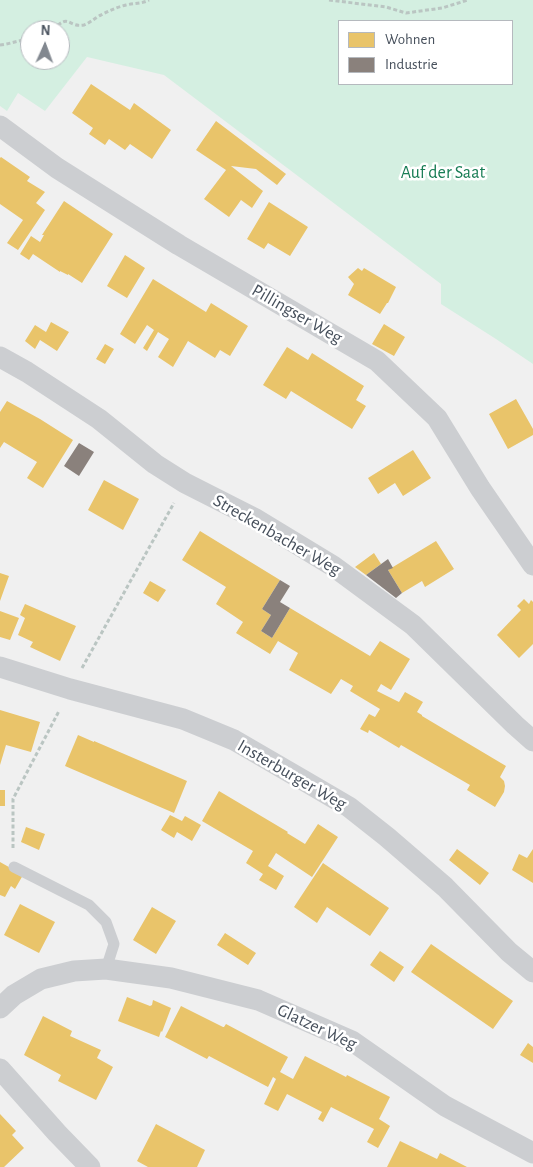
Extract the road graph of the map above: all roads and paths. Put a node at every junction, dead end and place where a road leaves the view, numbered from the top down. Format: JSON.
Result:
{"nodes":[{"id":1,"x":149,"y":0,"type":"edge"},
{"id":2,"x":329,"y":0,"type":"edge"},
{"id":3,"x":468,"y":0,"type":"edge"},
{"id":4,"x":70,"y":22,"type":"edge"},
{"id":5,"x":20,"y":40,"type":"edge"},
{"id":6,"x":0,"y":46,"type":"edge"},
{"id":7,"x":0,"y":126,"type":"edge"},
{"id":8,"x":0,"y":357,"type":"edge"},
{"id":9,"x":185,"y":483,"type":"junction"},
{"id":10,"x":533,"y":565,"type":"edge"},
{"id":11,"x":0,"y":667,"type":"edge"},
{"id":12,"x":70,"y":689,"type":"junction"},
{"id":13,"x":533,"y":741,"type":"edge"},
{"id":14,"x":14,"y":850,"type":"dead end"},
{"id":15,"x":14,"y":867,"type":"dead end"},
{"id":16,"x":106,"y":969,"type":"junction"},
{"id":17,"x":533,"y":972,"type":"edge"},
{"id":18,"x":0,"y":1008,"type":"edge"},
{"id":19,"x":0,"y":1069,"type":"edge"},
{"id":20,"x":533,"y":1153,"type":"edge"},
{"id":21,"x":90,"y":1167,"type":"edge"}],
"edges":[{"from":1,"to":4,"type":"path"},
{"from":2,"to":3,"type":"path"},
{"from":5,"to":6,"type":"path"},
{"from":7,"to":10,"type":"street","name":"Pillingser Weg"},
{"from":8,"to":9,"type":"street","name":"Streckenbacher Weg"},
{"from":9,"to":12,"type":"path"},
{"from":9,"to":13,"type":"street","name":"Streckenbacher Weg"},
{"from":11,"to":12,"type":"street","name":"Insterburger Weg"},
{"from":12,"to":14,"type":"path"},
{"from":12,"to":17,"type":"street","name":"Insterburger Weg"},
{"from":15,"to":16,"type":"lane"},
{"from":16,"to":18,"type":"street","name":"Glatzer Weg"},
{"from":16,"to":20,"type":"street","name":"Glatzer Weg"},
{"from":19,"to":21,"type":"street"}]}
